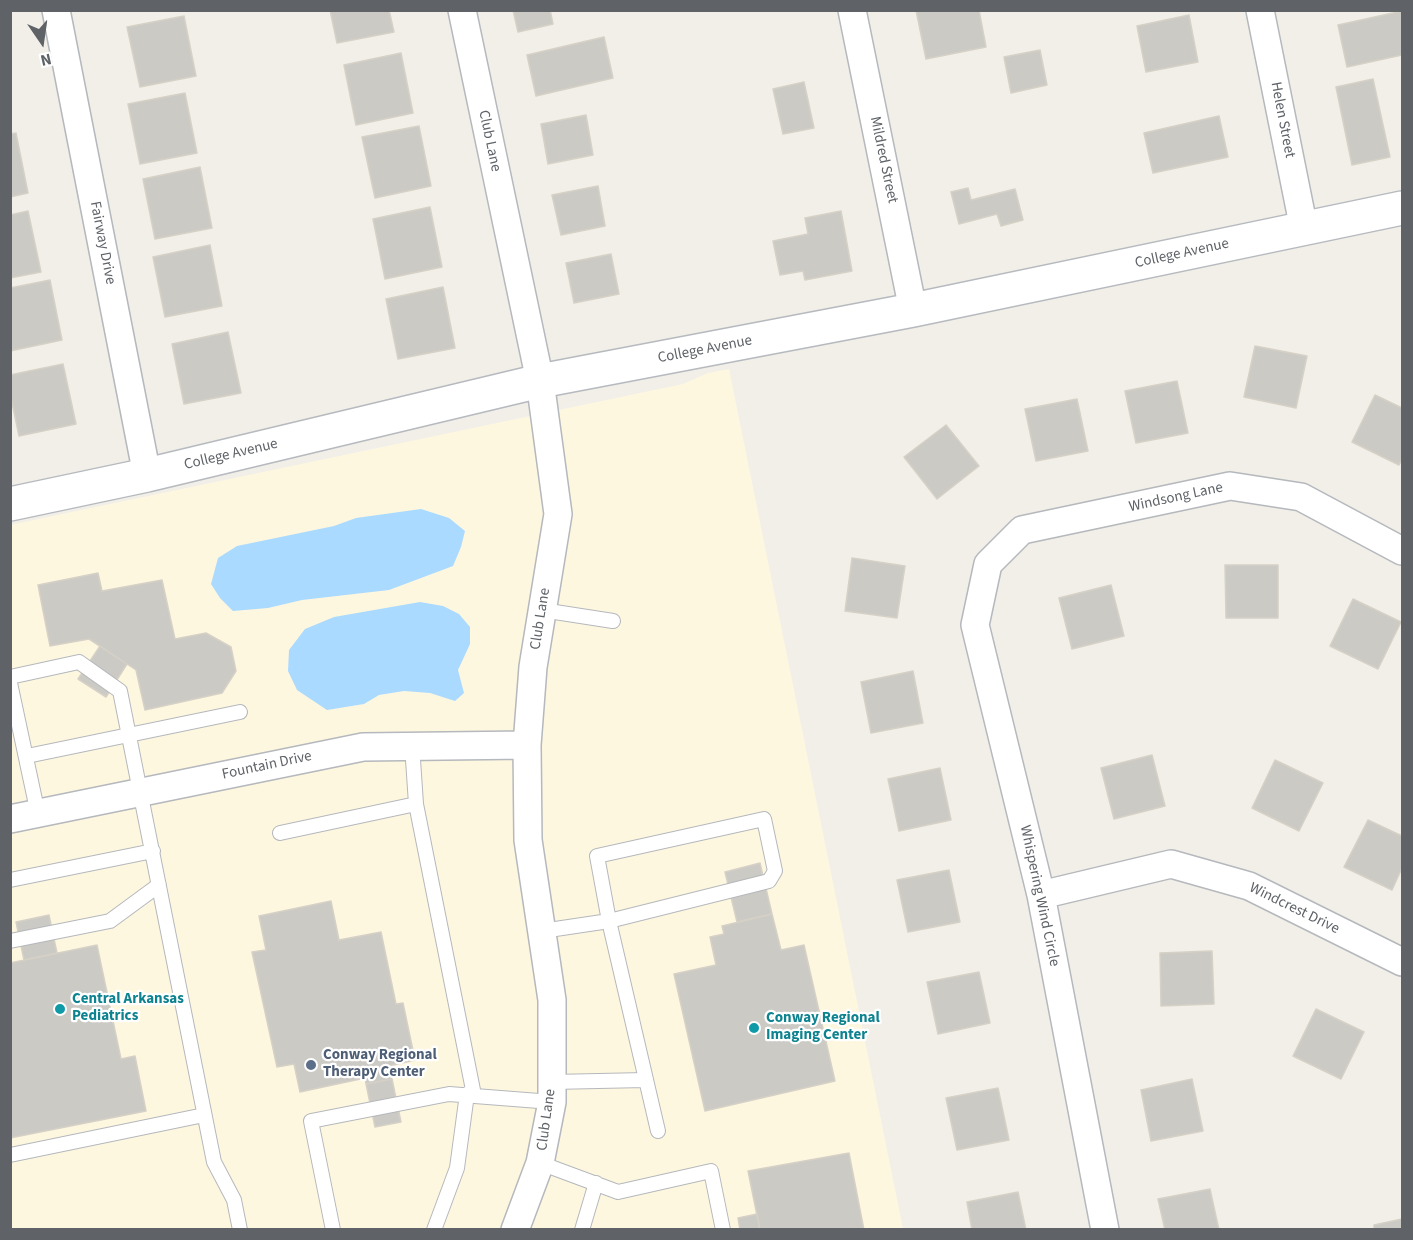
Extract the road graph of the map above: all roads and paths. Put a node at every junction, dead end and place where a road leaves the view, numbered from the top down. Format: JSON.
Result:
{"nodes":[{"id":1,"x":56,"y":10,"type":"edge"},
{"id":2,"x":462,"y":10,"type":"edge"},
{"id":3,"x":852,"y":10,"type":"edge"},
{"id":4,"x":1260,"y":10,"type":"edge"},
{"id":5,"x":1402,"y":208,"type":"edge"},
{"id":6,"x":1304,"y":229,"type":"junction"},
{"id":7,"x":913,"y":310,"type":"junction"},
{"id":8,"x":540,"y":381,"type":"junction"},
{"id":9,"x":147,"y":475,"type":"junction"},
{"id":10,"x":10,"y":504,"type":"edge"},
{"id":11,"x":1402,"y":551,"type":"edge"},
{"id":12,"x":988,"y":564,"type":"joint"},
{"id":13,"x":542,"y":610,"type":"junction"},
{"id":14,"x":613,"y":621,"type":"dead end"},
{"id":15,"x":10,"y":677,"type":"edge"},
{"id":16,"x":10,"y":683,"type":"edge"},
{"id":17,"x":12,"y":701,"type":"edge"},
{"id":18,"x":240,"y":712,"type":"dead end"},
{"id":19,"x":129,"y":734,"type":"junction"},
{"id":20,"x":527,"y":744,"type":"junction"},
{"id":21,"x":411,"y":745,"type":"junction"},
{"id":22,"x":27,"y":756,"type":"junction"},
{"id":23,"x":141,"y":792,"type":"junction"},
{"id":24,"x":416,"y":804,"type":"junction"},
{"id":25,"x":38,"y":814,"type":"junction"},
{"id":26,"x":10,"y":819,"type":"edge"},
{"id":27,"x":280,"y":833,"type":"dead end"},
{"id":28,"x":153,"y":851,"type":"junction"},
{"id":29,"x":10,"y":880,"type":"edge"},
{"id":30,"x":159,"y":885,"type":"junction"},
{"id":31,"x":1041,"y":895,"type":"junction"},
{"id":32,"x":609,"y":921,"type":"junction"},
{"id":33,"x":542,"y":932,"type":"junction"},
{"id":34,"x":10,"y":941,"type":"edge"},
{"id":35,"x":1402,"y":962,"type":"edge"},
{"id":36,"x":645,"y":1080,"type":"junction"},
{"id":37,"x":552,"y":1092,"type":"junction"},
{"id":38,"x":470,"y":1094,"type":"junction"},
{"id":39,"x":204,"y":1115,"type":"junction"},
{"id":40,"x":658,"y":1131,"type":"dead end"},
{"id":41,"x":10,"y":1155,"type":"edge"},
{"id":42,"x":540,"y":1163,"type":"junction"},
{"id":43,"x":596,"y":1183,"type":"junction"},
{"id":44,"x":240,"y":1230,"type":"edge"},
{"id":45,"x":333,"y":1230,"type":"edge"},
{"id":46,"x":434,"y":1230,"type":"edge"},
{"id":47,"x":515,"y":1230,"type":"edge"},
{"id":48,"x":582,"y":1230,"type":"edge"},
{"id":49,"x":723,"y":1230,"type":"edge"},
{"id":50,"x":1105,"y":1230,"type":"edge"}],
"edges":[{"from":1,"to":9,"type":"street","name":"Fairway Drive"},
{"from":2,"to":8,"type":"street","name":"Club Lane"},
{"from":3,"to":7,"type":"street","name":"Mildred Street"},
{"from":4,"to":6,"type":"street","name":"Helen Street"},
{"from":5,"to":6,"type":"street","name":"College Avenue"},
{"from":6,"to":7,"type":"street","name":"College Avenue"},
{"from":7,"to":8,"type":"street","name":"College Avenue"},
{"from":8,"to":9,"type":"street","name":"College Avenue"},
{"from":8,"to":13,"type":"street","name":"Club Lane"},
{"from":9,"to":10,"type":"street","name":"College Avenue"},
{"from":11,"to":12,"type":"street","name":"Windsong Lane"},
{"from":12,"to":31,"type":"street","name":"Whispering Wind Circle"},
{"from":13,"to":14,"type":"lane"},
{"from":13,"to":20,"type":"street","name":"Club Lane"},
{"from":15,"to":19,"type":"lane"},
{"from":16,"to":17,"type":"lane"},
{"from":17,"to":22,"type":"lane"},
{"from":18,"to":19,"type":"lane"},
{"from":19,"to":22,"type":"lane"},
{"from":19,"to":23,"type":"lane"},
{"from":20,"to":21,"type":"street","name":"Fountain Drive"},
{"from":20,"to":33,"type":"street","name":"Club Lane"},
{"from":21,"to":23,"type":"street","name":"Fountain Drive"},
{"from":21,"to":24,"type":"lane"},
{"from":22,"to":25,"type":"lane"},
{"from":23,"to":25,"type":"street","name":"Fountain Drive"},
{"from":23,"to":28,"type":"lane"},
{"from":24,"to":27,"type":"lane"},
{"from":24,"to":38,"type":"lane"},
{"from":25,"to":26,"type":"street","name":"Fountain Drive"},
{"from":28,"to":29,"type":"lane"},
{"from":28,"to":30,"type":"lane"},
{"from":30,"to":34,"type":"lane"},
{"from":30,"to":39,"type":"lane"},
{"from":31,"to":35,"type":"street","name":"Windcrest Drive"},
{"from":31,"to":50,"type":"street","name":"Whispering Wind Circle"},
{"from":32,"to":32,"type":"lane"},
{"from":32,"to":33,"type":"lane"},
{"from":32,"to":36,"type":"lane"},
{"from":33,"to":37,"type":"street","name":"Club Lane"},
{"from":36,"to":37,"type":"lane"},
{"from":36,"to":40,"type":"lane"},
{"from":37,"to":38,"type":"lane"},
{"from":37,"to":42,"type":"street","name":"Club Lane"},
{"from":38,"to":45,"type":"lane"},
{"from":38,"to":46,"type":"lane"},
{"from":39,"to":41,"type":"lane"},
{"from":39,"to":44,"type":"lane"},
{"from":42,"to":43,"type":"lane"},
{"from":42,"to":47,"type":"street","name":"Club Lane"},
{"from":43,"to":48,"type":"lane"},
{"from":43,"to":49,"type":"lane"}]}
